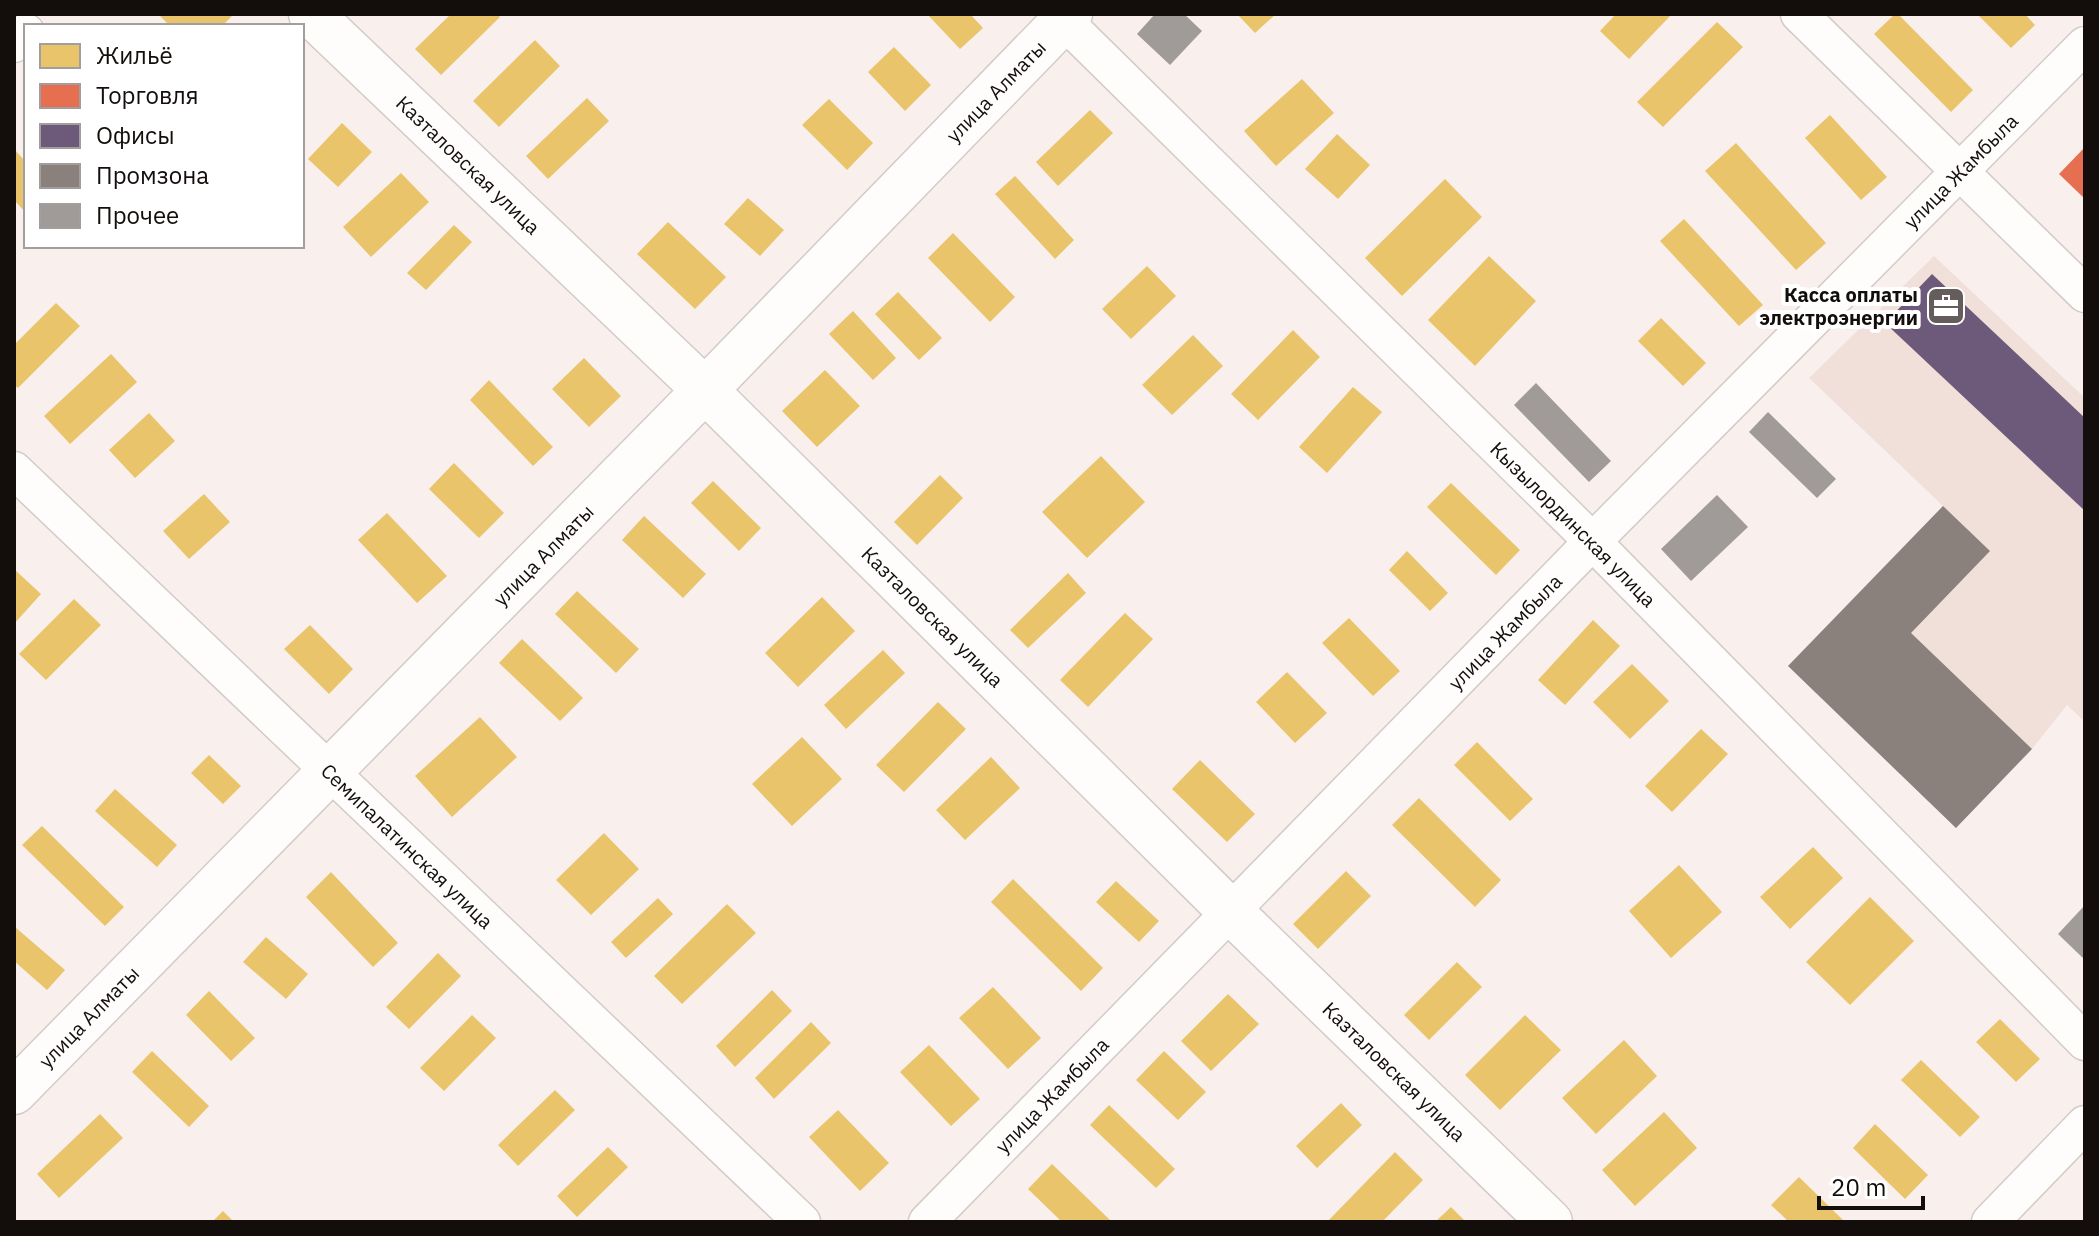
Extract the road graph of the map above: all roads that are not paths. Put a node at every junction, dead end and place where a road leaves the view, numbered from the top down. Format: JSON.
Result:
{"nodes":[{"id":1,"x":311,"y":14,"type":"edge"},
{"id":2,"x":1799,"y":14,"type":"edge"},
{"id":3,"x":1063,"y":16,"type":"edge"},
{"id":4,"x":2085,"y":45,"type":"edge"},
{"id":5,"x":1957,"y":171,"type":"junction"},
{"id":6,"x":2085,"y":294,"type":"edge"},
{"id":7,"x":705,"y":390,"type":"junction"},
{"id":8,"x":14,"y":470,"type":"edge"},
{"id":9,"x":1592,"y":542,"type":"junction"},
{"id":10,"x":330,"y":772,"type":"junction"},
{"id":11,"x":1231,"y":912,"type":"junction"},
{"id":12,"x":2085,"y":1042,"type":"edge"},
{"id":13,"x":14,"y":1092,"type":"edge"},
{"id":14,"x":2085,"y":1124,"type":"edge"},
{"id":15,"x":802,"y":1222,"type":"edge"},
{"id":16,"x":927,"y":1222,"type":"edge"},
{"id":17,"x":1550,"y":1222,"type":"edge"},
{"id":18,"x":1990,"y":1222,"type":"edge"}],
"edges":[{"from":1,"to":7,"type":"street","name":"Казталовская улица"},
{"from":2,"to":5,"type":"street"},
{"from":3,"to":7,"type":"street","name":"улица Алматы"},
{"from":3,"to":9,"type":"street","name":"Кызылординская улица"},
{"from":4,"to":5,"type":"street","name":"улица Жамбыла"},
{"from":5,"to":6,"type":"street"},
{"from":5,"to":9,"type":"street","name":"улица Жамбыла"},
{"from":7,"to":10,"type":"street","name":"улица Алматы"},
{"from":7,"to":11,"type":"street","name":"Казталовская улица"},
{"from":8,"to":10,"type":"street","name":"Семипалатинская улица"},
{"from":9,"to":11,"type":"street","name":"улица Жамбыла"},
{"from":9,"to":12,"type":"street","name":"Кызылординская улица"},
{"from":10,"to":13,"type":"street","name":"улица Алматы"},
{"from":10,"to":15,"type":"street","name":"Семипалатинская улица"},
{"from":11,"to":16,"type":"street","name":"улица Жамбыла"},
{"from":11,"to":17,"type":"street","name":"Казталовская улица"},
{"from":14,"to":18,"type":"street"}]}
